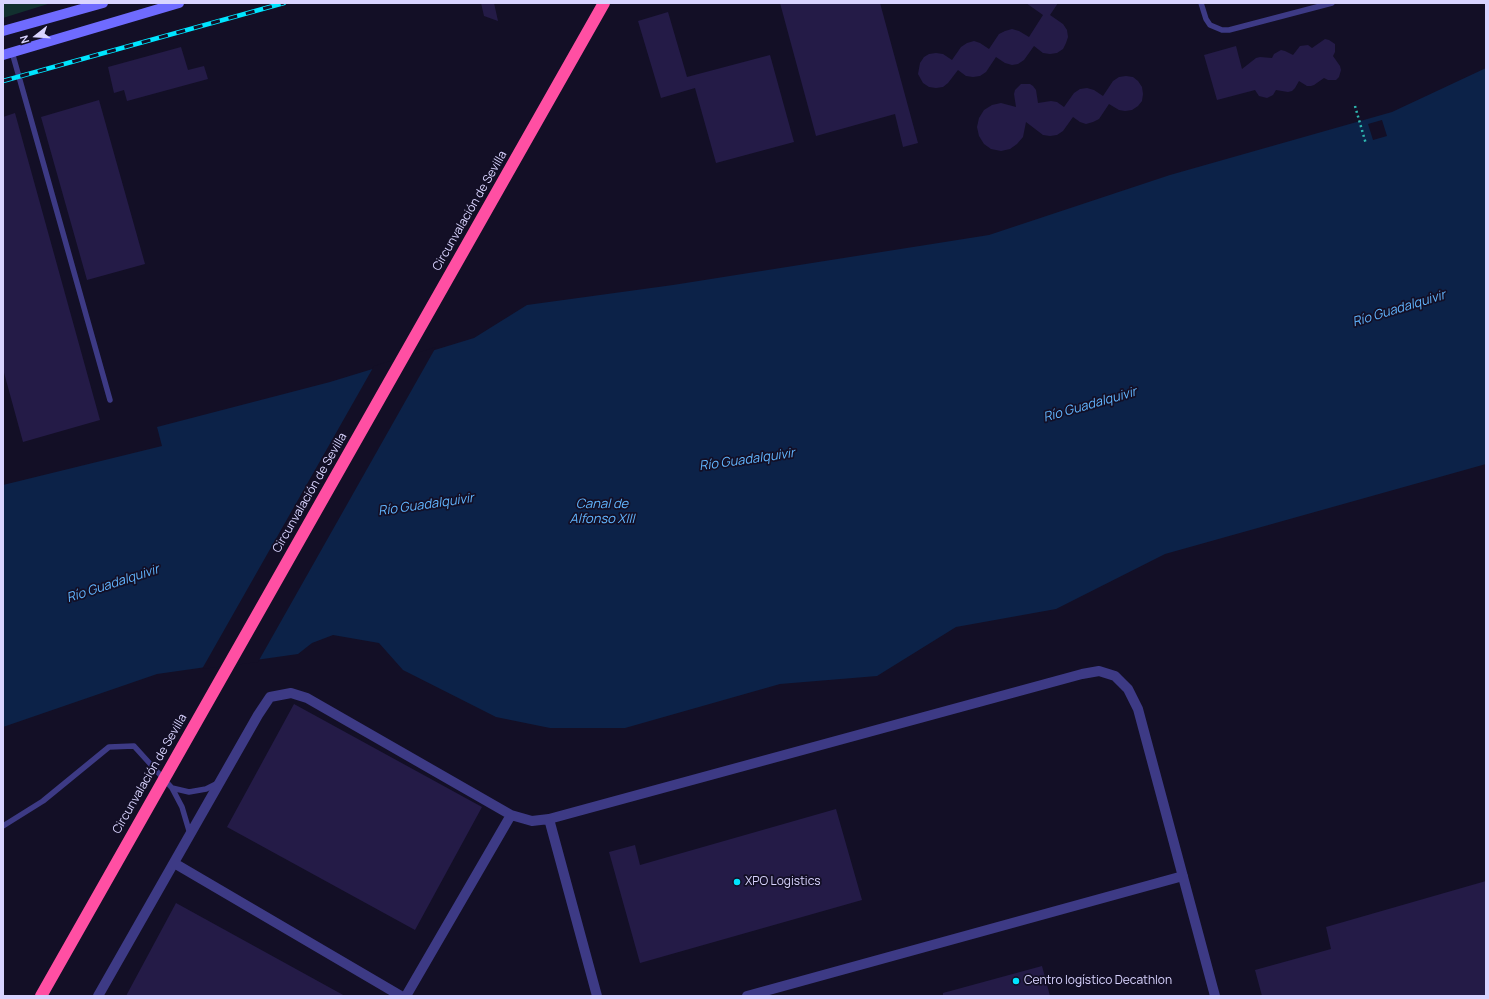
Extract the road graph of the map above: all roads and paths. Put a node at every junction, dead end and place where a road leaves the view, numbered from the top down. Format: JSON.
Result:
{"nodes":[{"id":1,"x":103,"y":3,"type":"edge"},
{"id":2,"x":179,"y":3,"type":"edge"},
{"id":3,"x":604,"y":3,"type":"edge"},
{"id":4,"x":1201,"y":3,"type":"edge"},
{"id":5,"x":1332,"y":3,"type":"edge"},
{"id":6,"x":3,"y":31,"type":"edge"},
{"id":7,"x":7,"y":54,"type":"edge"},
{"id":8,"x":1355,"y":106,"type":"dead end"},
{"id":9,"x":1366,"y":144,"type":"dead end"},
{"id":10,"x":110,"y":400,"type":"dead end"},
{"id":11,"x":220,"y":782,"type":"junction"},
{"id":12,"x":172,"y":788,"type":"junction"},
{"id":13,"x":511,"y":815,"type":"junction"},
{"id":14,"x":549,"y":819,"type":"junction"},
{"id":15,"x":3,"y":826,"type":"edge"},
{"id":16,"x":190,"y":834,"type":"junction"},
{"id":17,"x":174,"y":863,"type":"junction"},
{"id":18,"x":1183,"y":876,"type":"junction"},
{"id":19,"x":41,"y":996,"type":"edge"},
{"id":20,"x":98,"y":996,"type":"edge"},
{"id":21,"x":401,"y":996,"type":"edge"},
{"id":22,"x":406,"y":996,"type":"edge"},
{"id":23,"x":597,"y":996,"type":"edge"},
{"id":24,"x":748,"y":996,"type":"edge"},
{"id":25,"x":1216,"y":996,"type":"edge"}],
"edges":[{"from":1,"to":6,"type":"main road"},
{"from":2,"to":7,"type":"main road"},
{"from":3,"to":19,"type":"highway","name":"Circunvalación de Sevilla","bridge":true},
{"from":4,"to":5,"type":"lane"},
{"from":7,"to":10,"type":"lane"},
{"from":8,"to":9,"type":"path"},
{"from":11,"to":12,"type":"lane"},
{"from":11,"to":13,"type":"street"},
{"from":11,"to":16,"type":"street"},
{"from":12,"to":15,"type":"lane"},
{"from":12,"to":16,"type":"lane"},
{"from":13,"to":14,"type":"street"},
{"from":13,"to":22,"type":"street"},
{"from":14,"to":18,"type":"street"},
{"from":14,"to":23,"type":"street"},
{"from":16,"to":17,"type":"street"},
{"from":17,"to":20,"type":"street"},
{"from":17,"to":21,"type":"street"},
{"from":18,"to":24,"type":"street"},
{"from":18,"to":25,"type":"street"}]}
